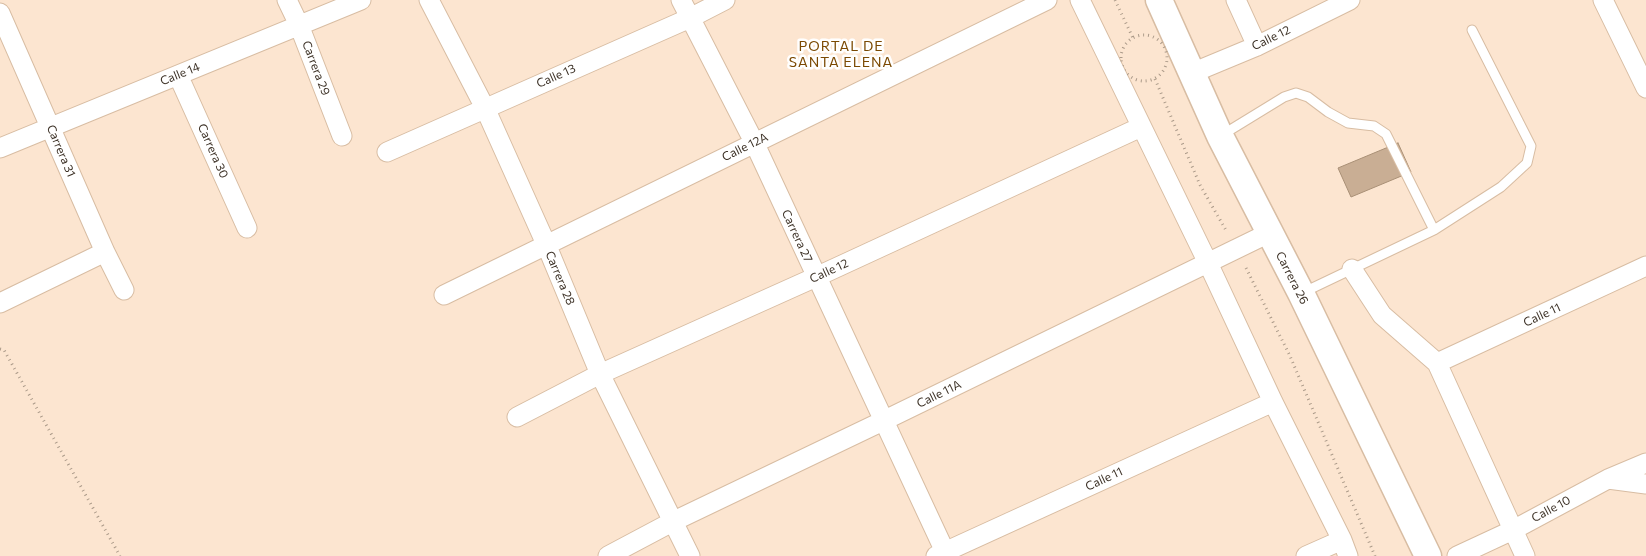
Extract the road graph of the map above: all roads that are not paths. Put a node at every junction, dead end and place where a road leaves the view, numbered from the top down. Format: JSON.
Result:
{"nodes":[{"id":1,"x":288,"y":0,"type":"edge"},
{"id":2,"x":361,"y":0,"type":"edge"},
{"id":3,"x":429,"y":0,"type":"edge"},
{"id":4,"x":681,"y":0,"type":"edge"},
{"id":5,"x":725,"y":0,"type":"edge"},
{"id":6,"x":1047,"y":0,"type":"edge"},
{"id":7,"x":1080,"y":0,"type":"edge"},
{"id":8,"x":1159,"y":0,"type":"edge"},
{"id":9,"x":1236,"y":0,"type":"edge"},
{"id":10,"x":1350,"y":0,"type":"edge"},
{"id":11,"x":1603,"y":0,"type":"edge"},
{"id":12,"x":0,"y":12,"type":"edge"},
{"id":13,"x":690,"y":18,"type":"junction"},
{"id":14,"x":299,"y":25,"type":"junction"},
{"id":15,"x":1472,"y":30,"type":"dead end"},
{"id":16,"x":1257,"y":46,"type":"junction"},
{"id":17,"x":1641,"y":67,"type":"edge"},
{"id":18,"x":1192,"y":73,"type":"junction"},
{"id":19,"x":178,"y":75,"type":"junction"},
{"id":20,"x":1646,"y":88,"type":"edge"},
{"id":21,"x":485,"y":108,"type":"junction"},
{"id":22,"x":1141,"y":126,"type":"junction"},
{"id":23,"x":51,"y":127,"type":"junction"},
{"id":24,"x":342,"y":136,"type":"dead end"},
{"id":25,"x":1220,"y":136,"type":"junction"},
{"id":26,"x":754,"y":142,"type":"junction"},
{"id":27,"x":0,"y":148,"type":"edge"},
{"id":28,"x":386,"y":152,"type":"dead end"},
{"id":29,"x":247,"y":228,"type":"dead end"},
{"id":30,"x":1434,"y":230,"type":"junction"},
{"id":31,"x":1269,"y":234,"type":"junction"},
{"id":32,"x":546,"y":244,"type":"junction"},
{"id":33,"x":105,"y":252,"type":"junction"},
{"id":34,"x":1208,"y":263,"type":"junction"},
{"id":35,"x":1646,"y":266,"type":"edge"},
{"id":36,"x":1352,"y":269,"type":"junction"},
{"id":37,"x":816,"y":277,"type":"junction"},
{"id":38,"x":124,"y":290,"type":"dead end"},
{"id":39,"x":1300,"y":293,"type":"junction"},
{"id":40,"x":444,"y":295,"type":"dead end"},
{"id":41,"x":0,"y":302,"type":"edge"},
{"id":42,"x":1437,"y":363,"type":"junction"},
{"id":43,"x":600,"y":374,"type":"junction"},
{"id":44,"x":1273,"y":402,"type":"junction"},
{"id":45,"x":517,"y":417,"type":"dead end"},
{"id":46,"x":885,"y":420,"type":"junction"},
{"id":47,"x":1646,"y":463,"type":"edge"},
{"id":48,"x":1608,"y":479,"type":"junction"},
{"id":49,"x":1646,"y":484,"type":"edge"},
{"id":50,"x":672,"y":522,"type":"junction"},
{"id":51,"x":1514,"y":530,"type":"junction"},
{"id":52,"x":1345,"y":548,"type":"edge"},
{"id":53,"x":943,"y":555,"type":"edge"},
{"id":54,"x":608,"y":556,"type":"edge"},
{"id":55,"x":690,"y":556,"type":"edge"},
{"id":56,"x":1306,"y":556,"type":"edge"},
{"id":57,"x":1428,"y":556,"type":"edge"},
{"id":58,"x":1457,"y":556,"type":"edge"},
{"id":59,"x":1525,"y":556,"type":"edge"}],
"edges":[{"from":1,"to":14,"type":"street","name":"Carrera 29"},
{"from":2,"to":14,"type":"street","name":"Calle 14"},
{"from":3,"to":21,"type":"street","name":"Carrera 28"},
{"from":4,"to":13,"type":"street","name":"Carrera 27"},
{"from":5,"to":13,"type":"street","name":"Calle 13"},
{"from":6,"to":26,"type":"street","name":"Calle 12A"},
{"from":7,"to":22,"type":"street"},
{"from":8,"to":18,"type":"main road","name":"Carrera 26"},
{"from":9,"to":16,"type":"street"},
{"from":10,"to":16,"type":"street","name":"Calle 12"},
{"from":11,"to":17,"type":"street"},
{"from":12,"to":23,"type":"street","name":"Carrera 31"},
{"from":13,"to":21,"type":"street","name":"Calle 13"},
{"from":13,"to":26,"type":"street","name":"Carrera 27"},
{"from":14,"to":19,"type":"street","name":"Calle 14"},
{"from":14,"to":24,"type":"street","name":"Carrera 29"},
{"from":15,"to":30,"type":"lane"},
{"from":16,"to":18,"type":"street","name":"Calle 12"},
{"from":17,"to":20,"type":"street"},
{"from":18,"to":25,"type":"main road","name":"Carrera 26"},
{"from":19,"to":23,"type":"street","name":"Calle 14"},
{"from":19,"to":29,"type":"street","name":"Carrera 30"},
{"from":21,"to":28,"type":"street","name":"Calle 13"},
{"from":21,"to":32,"type":"street","name":"Carrera 28"},
{"from":22,"to":34,"type":"street"},
{"from":22,"to":37,"type":"street","name":"Calle 12"},
{"from":23,"to":27,"type":"street","name":"Calle 14"},
{"from":23,"to":33,"type":"street","name":"Carrera 31"},
{"from":25,"to":30,"type":"lane"},
{"from":25,"to":31,"type":"main road","name":"Carrera 26"},
{"from":26,"to":32,"type":"street","name":"Calle 12A"},
{"from":26,"to":37,"type":"street","name":"Carrera 27"},
{"from":30,"to":36,"type":"lane"},
{"from":31,"to":34,"type":"street","name":"Calle 11A"},
{"from":31,"to":39,"type":"main road","name":"Carrera 26"},
{"from":32,"to":40,"type":"street","name":"Calle 12A"},
{"from":32,"to":43,"type":"street","name":"Carrera 28"},
{"from":33,"to":38,"type":"street","name":"Carrera 31"},
{"from":33,"to":41,"type":"street"},
{"from":34,"to":44,"type":"street"},
{"from":34,"to":46,"type":"street","name":"Calle 11A"},
{"from":35,"to":42,"type":"street","name":"Calle 11"},
{"from":36,"to":39,"type":"lane"},
{"from":36,"to":42,"type":"street"},
{"from":37,"to":43,"type":"street","name":"Calle 12"},
{"from":37,"to":46,"type":"street","name":"Carrera 27"},
{"from":39,"to":57,"type":"main road","name":"Carrera 26"},
{"from":42,"to":51,"type":"street"},
{"from":43,"to":45,"type":"street","name":"Calle 12"},
{"from":43,"to":50,"type":"street","name":"Carrera 28"},
{"from":44,"to":52,"type":"street"},
{"from":44,"to":53,"type":"street","name":"Calle 11"},
{"from":46,"to":50,"type":"street","name":"Calle 11A"},
{"from":46,"to":53,"type":"street","name":"Carrera 27"},
{"from":47,"to":48,"type":"street","name":"Calle 10"},
{"from":48,"to":49,"type":"street"},
{"from":48,"to":51,"type":"street","name":"Calle 10"},
{"from":50,"to":54,"type":"street","name":"Calle 11A"},
{"from":50,"to":55,"type":"street","name":"Carrera 28"},
{"from":51,"to":58,"type":"street","name":"Calle 10"},
{"from":51,"to":59,"type":"street"},
{"from":52,"to":56,"type":"street"}]}
